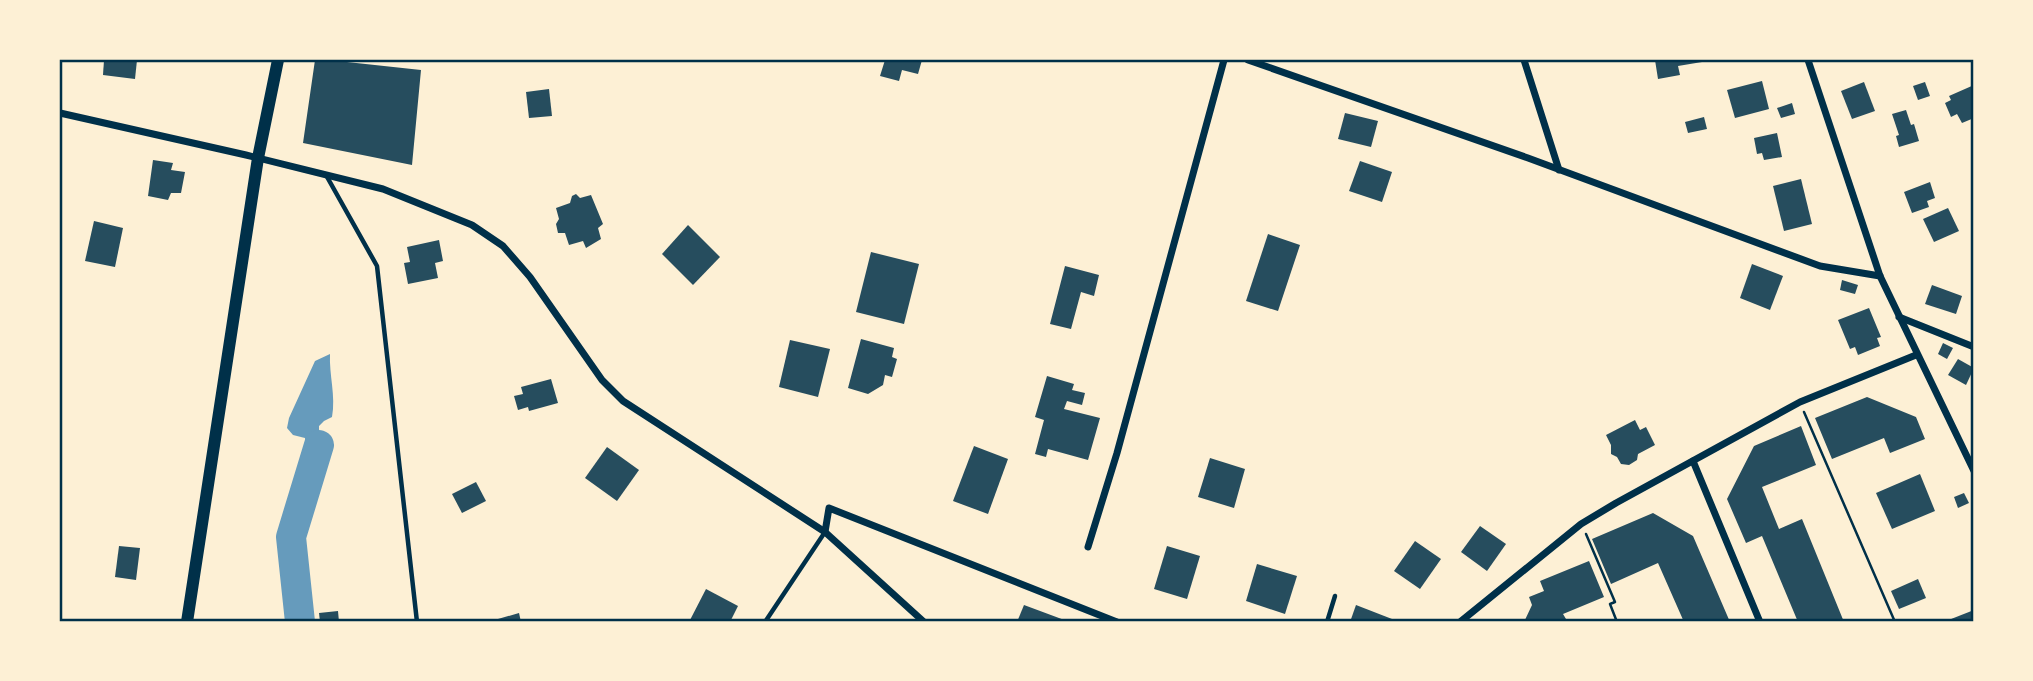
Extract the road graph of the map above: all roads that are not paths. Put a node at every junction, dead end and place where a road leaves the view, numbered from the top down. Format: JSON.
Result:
{"nodes":[{"id":1,"x":278,"y":60,"type":"edge"},
{"id":2,"x":1224,"y":60,"type":"edge"},
{"id":3,"x":1248,"y":60,"type":"edge"},
{"id":4,"x":1524,"y":60,"type":"edge"},
{"id":5,"x":1808,"y":60,"type":"edge"},
{"id":6,"x":60,"y":113,"type":"edge"},
{"id":7,"x":258,"y":159,"type":"junction"},
{"id":8,"x":1559,"y":170,"type":"junction"},
{"id":9,"x":326,"y":174,"type":"junction"},
{"id":10,"x":1880,"y":276,"type":"junction"},
{"id":11,"x":1899,"y":317,"type":"junction"},
{"id":12,"x":1973,"y":347,"type":"edge"},
{"id":13,"x":1916,"y":355,"type":"junction"},
{"id":14,"x":1693,"y":461,"type":"junction"},
{"id":15,"x":1973,"y":471,"type":"edge"},
{"id":16,"x":825,"y":532,"type":"junction"},
{"id":17,"x":1088,"y":547,"type":"dead end"},
{"id":18,"x":1335,"y":596,"type":"dead end"},
{"id":19,"x":1468,"y":618,"type":"edge"},
{"id":20,"x":187,"y":621,"type":"edge"},
{"id":21,"x":417,"y":621,"type":"edge"},
{"id":22,"x":765,"y":621,"type":"edge"},
{"id":23,"x":925,"y":621,"type":"edge"},
{"id":24,"x":1117,"y":621,"type":"edge"},
{"id":25,"x":1327,"y":621,"type":"edge"},
{"id":26,"x":1460,"y":621,"type":"edge"},
{"id":27,"x":1760,"y":621,"type":"edge"}],
"edges":[{"from":1,"to":7,"type":"street"},
{"from":2,"to":17,"type":"street"},
{"from":3,"to":8,"type":"street"},
{"from":4,"to":8,"type":"street"},
{"from":5,"to":10,"type":"street"},
{"from":6,"to":7,"type":"street"},
{"from":7,"to":9,"type":"street"},
{"from":7,"to":20,"type":"street"},
{"from":8,"to":10,"type":"street"},
{"from":9,"to":16,"type":"street"},
{"from":9,"to":21,"type":"lane"},
{"from":10,"to":11,"type":"street"},
{"from":11,"to":12,"type":"street"},
{"from":11,"to":13,"type":"street"},
{"from":13,"to":14,"type":"street"},
{"from":13,"to":15,"type":"street"},
{"from":14,"to":19,"type":"street"},
{"from":14,"to":27,"type":"street"},
{"from":16,"to":22,"type":"lane"},
{"from":16,"to":23,"type":"street"},
{"from":16,"to":24,"type":"street"},
{"from":18,"to":25,"type":"lane"},
{"from":19,"to":26,"type":"street"}]}
